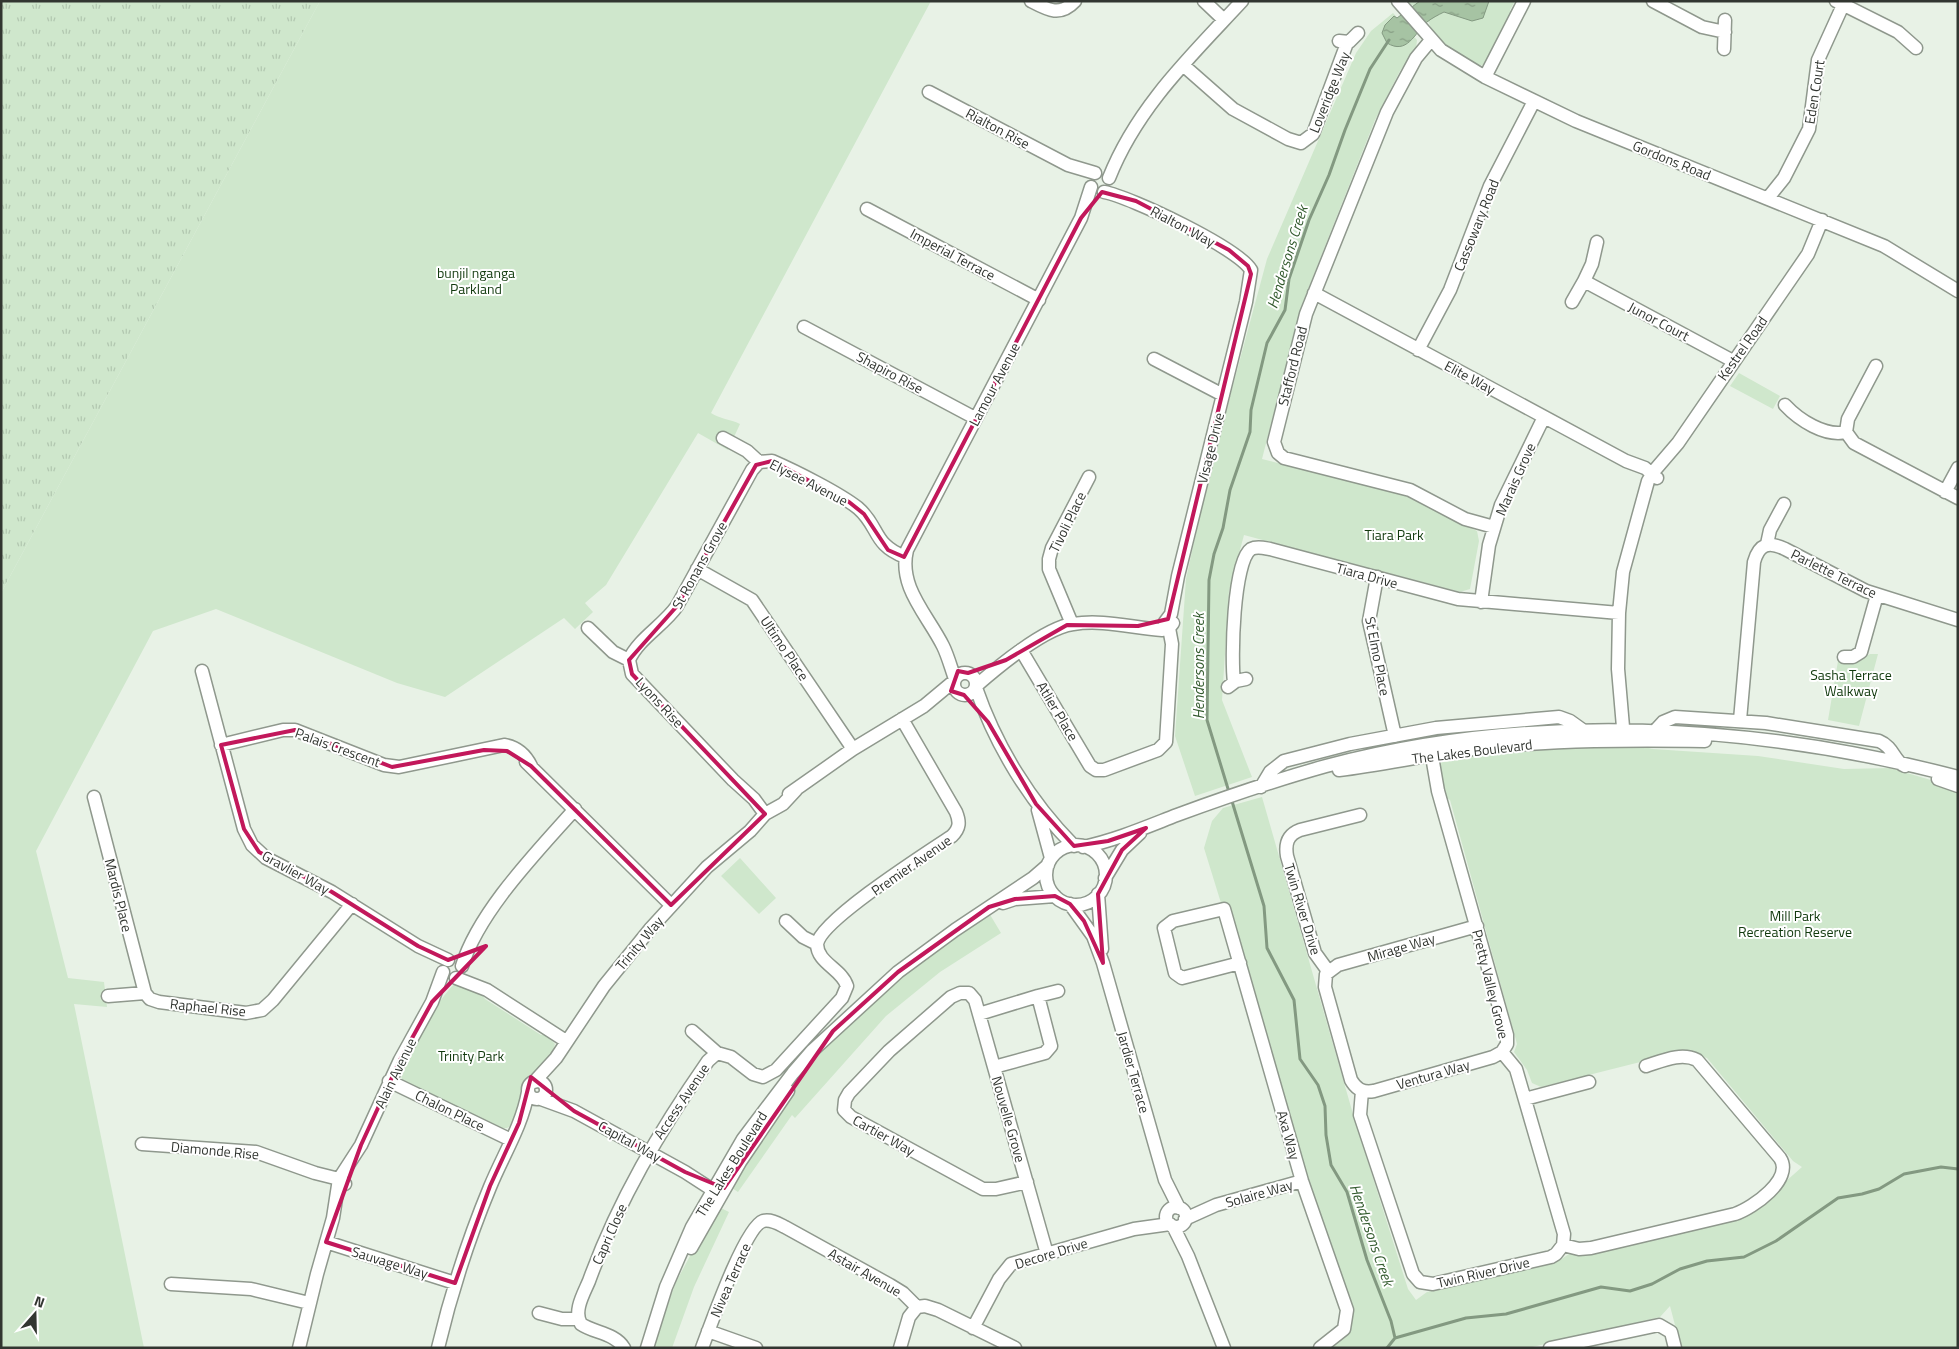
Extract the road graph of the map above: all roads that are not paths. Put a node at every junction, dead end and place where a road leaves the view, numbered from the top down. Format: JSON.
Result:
{"nodes":[{"id":1,"x":1031,"y":1,"type":"edge"},
{"id":2,"x":1075,"y":1,"type":"edge"},
{"id":3,"x":1204,"y":1,"type":"edge"},
{"id":4,"x":1242,"y":1,"type":"edge"},
{"id":5,"x":1385,"y":1,"type":"edge"},
{"id":6,"x":1524,"y":1,"type":"edge"},
{"id":7,"x":1653,"y":1,"type":"edge"},
{"id":8,"x":1840,"y":3,"type":"edge"},
{"id":9,"x":1399,"y":4,"type":"edge"},
{"id":10,"x":1224,"y":20,"type":"junction"},
{"id":11,"x":1358,"y":33,"type":"dead end"},
{"id":12,"x":1431,"y":40,"type":"junction"},
{"id":13,"x":1916,"y":48,"type":"dead end"},
{"id":14,"x":1724,"y":49,"type":"dead end"},
{"id":15,"x":1183,"y":65,"type":"junction"},
{"id":16,"x":1485,"y":77,"type":"junction"},
{"id":17,"x":929,"y":92,"type":"dead end"},
{"id":18,"x":1534,"y":102,"type":"junction"},
{"id":19,"x":1123,"y":145,"type":"junction"},
{"id":20,"x":1110,"y":179,"type":"junction"},
{"id":21,"x":1097,"y":184,"type":"junction"},
{"id":22,"x":1772,"y":200,"type":"junction"},
{"id":23,"x":1136,"y":201,"type":"junction"},
{"id":24,"x":867,"y":209,"type":"dead end"},
{"id":25,"x":1826,"y":222,"type":"junction"},
{"id":26,"x":1596,"y":242,"type":"dead end"},
{"id":27,"x":1254,"y":269,"type":"joint"},
{"id":28,"x":1584,"y":281,"type":"junction"},
{"id":29,"x":1958,"y":291,"type":"edge"},
{"id":30,"x":1314,"y":293,"type":"junction"},
{"id":31,"x":1039,"y":300,"type":"junction"},
{"id":32,"x":1572,"y":302,"type":"dead end"},
{"id":33,"x":804,"y":327,"type":"dead end"},
{"id":34,"x":1418,"y":350,"type":"junction"},
{"id":35,"x":1154,"y":359,"type":"dead end"},
{"id":36,"x":1733,"y":361,"type":"junction"},
{"id":37,"x":1876,"y":366,"type":"dead end"},
{"id":38,"x":1223,"y":395,"type":"junction"},
{"id":39,"x":1785,"y":405,"type":"dead end"},
{"id":40,"x":1544,"y":417,"type":"junction"},
{"id":41,"x":975,"y":418,"type":"junction"},
{"id":42,"x":1846,"y":432,"type":"junction"},
{"id":43,"x":723,"y":438,"type":"dead end"},
{"id":44,"x":758,"y":462,"type":"junction"},
{"id":45,"x":1958,"y":468,"type":"edge"},
{"id":46,"x":1089,"y":476,"type":"dead end"},
{"id":47,"x":1653,"y":476,"type":"junction"},
{"id":48,"x":1945,"y":492,"type":"junction"},
{"id":49,"x":1958,"y":498,"type":"edge"},
{"id":50,"x":1784,"y":504,"type":"dead end"},
{"id":51,"x":1494,"y":527,"type":"junction"},
{"id":52,"x":1767,"y":544,"type":"junction"},
{"id":53,"x":906,"y":554,"type":"junction"},
{"id":54,"x":697,"y":569,"type":"junction"},
{"id":55,"x":1377,"y":577,"type":"junction"},
{"id":56,"x":1877,"y":595,"type":"junction"},
{"id":57,"x":1481,"y":602,"type":"junction"},
{"id":58,"x":1618,"y":613,"type":"junction"},
{"id":59,"x":1958,"y":620,"type":"edge"},
{"id":60,"x":1072,"y":624,"type":"junction"},
{"id":61,"x":1167,"y":625,"type":"junction"},
{"id":62,"x":588,"y":628,"type":"dead end"},
{"id":63,"x":1021,"y":650,"type":"junction"},
{"id":64,"x":1844,"y":657,"type":"dead end"},
{"id":65,"x":629,"y":660,"type":"junction"},
{"id":66,"x":1006,"y":660,"type":"junction"},
{"id":67,"x":202,"y":671,"type":"dead end"},
{"id":68,"x":961,"y":677,"type":"junction"},
{"id":69,"x":1236,"y":683,"type":"dead end"},
{"id":70,"x":976,"y":687,"type":"junction"},
{"id":71,"x":962,"y":695,"type":"junction"},
{"id":72,"x":924,"y":706,"type":"junction"},
{"id":73,"x":902,"y":719,"type":"junction"},
{"id":74,"x":1740,"y":720,"type":"junction"},
{"id":75,"x":988,"y":722,"type":"junction"},
{"id":76,"x":1584,"y":731,"type":"junction"},
{"id":77,"x":1619,"y":734,"type":"junction"},
{"id":78,"x":1395,"y":736,"type":"junction"},
{"id":79,"x":1652,"y":736,"type":"junction"},
{"id":80,"x":221,"y":745,"type":"junction"},
{"id":81,"x":853,"y":749,"type":"junction"},
{"id":82,"x":1431,"y":750,"type":"junction"},
{"id":83,"x":1901,"y":765,"type":"junction"},
{"id":84,"x":1096,"y":770,"type":"joint"},
{"id":85,"x":1958,"y":777,"type":"edge"},
{"id":86,"x":1958,"y":786,"type":"edge"},
{"id":87,"x":1261,"y":787,"type":"junction"},
{"id":88,"x":94,"y":797,"type":"dead end"},
{"id":89,"x":1036,"y":804,"type":"junction"},
{"id":90,"x":575,"y":809,"type":"junction"},
{"id":91,"x":761,"y":810,"type":"junction"},
{"id":92,"x":1360,"y":816,"type":"dead end"},
{"id":93,"x":1146,"y":828,"type":"junction"},
{"id":94,"x":1078,"y":846,"type":"junction"},
{"id":95,"x":1049,"y":862,"type":"junction"},
{"id":96,"x":1105,"y":878,"type":"junction"},
{"id":97,"x":1098,"y":894,"type":"junction"},
{"id":98,"x":1055,"y":896,"type":"junction"},
{"id":99,"x":352,"y":904,"type":"junction"},
{"id":100,"x":1070,"y":904,"type":"junction"},
{"id":101,"x":671,"y":905,"type":"junction"},
{"id":102,"x":989,"y":907,"type":"junction"},
{"id":103,"x":786,"y":921,"type":"dead end"},
{"id":104,"x":1477,"y":926,"type":"junction"},
{"id":105,"x":476,"y":933,"type":"junction"},
{"id":106,"x":817,"y":944,"type":"junction"},
{"id":107,"x":1104,"y":963,"type":"junction"},
{"id":108,"x":1240,"y":963,"type":"junction"},
{"id":109,"x":446,"y":965,"type":"junction"},
{"id":110,"x":1328,"y":971,"type":"junction"},
{"id":111,"x":458,"y":972,"type":"junction"},
{"id":112,"x":1058,"y":991,"type":"dead end"},
{"id":113,"x":962,"y":992,"type":"joint"},
{"id":114,"x":145,"y":993,"type":"junction"},
{"id":115,"x":108,"y":996,"type":"dead end"},
{"id":116,"x":1038,"y":996,"type":"junction"},
{"id":117,"x":432,"y":1002,"type":"junction"},
{"id":118,"x":979,"y":1014,"type":"junction"},
{"id":119,"x":692,"y":1031,"type":"dead end"},
{"id":120,"x":566,"y":1041,"type":"junction"},
{"id":121,"x":1502,"y":1052,"type":"junction"},
{"id":122,"x":717,"y":1053,"type":"junction"},
{"id":123,"x":1646,"y":1066,"type":"dead end"},
{"id":124,"x":994,"y":1067,"type":"junction"},
{"id":125,"x":389,"y":1081,"type":"junction"},
{"id":126,"x":1589,"y":1082,"type":"dead end"},
{"id":127,"x":539,"y":1091,"type":"junction"},
{"id":128,"x":1362,"y":1091,"type":"junction"},
{"id":129,"x":1525,"y":1099,"type":"junction"},
{"id":130,"x":511,"y":1140,"type":"junction"},
{"id":131,"x":142,"y":1144,"type":"dead end"},
{"id":132,"x":648,"y":1151,"type":"junction"},
{"id":133,"x":1302,"y":1181,"type":"junction"},
{"id":134,"x":341,"y":1182,"type":"junction"},
{"id":135,"x":1027,"y":1182,"type":"junction"},
{"id":136,"x":718,"y":1189,"type":"junction"},
{"id":137,"x":1176,"y":1217,"type":"junction"},
{"id":138,"x":768,"y":1221,"type":"joint"},
{"id":139,"x":326,"y":1242,"type":"junction"},
{"id":140,"x":1563,"y":1245,"type":"junction"},
{"id":141,"x":1047,"y":1254,"type":"junction"},
{"id":142,"x":455,"y":1283,"type":"junction"},
{"id":143,"x":171,"y":1284,"type":"dead end"},
{"id":144,"x":309,"y":1303,"type":"junction"},
{"id":145,"x":917,"y":1307,"type":"junction"},
{"id":146,"x":540,"y":1313,"type":"dead end"},
{"id":147,"x":578,"y":1319,"type":"junction"},
{"id":148,"x":973,"y":1328,"type":"junction"},
{"id":149,"x":708,"y":1331,"type":"junction"},
{"id":150,"x":299,"y":1348,"type":"edge"},
{"id":151,"x":438,"y":1348,"type":"edge"},
{"id":152,"x":624,"y":1348,"type":"edge"},
{"id":153,"x":647,"y":1348,"type":"edge"},
{"id":154,"x":702,"y":1348,"type":"edge"},
{"id":155,"x":756,"y":1348,"type":"edge"},
{"id":156,"x":900,"y":1348,"type":"edge"},
{"id":157,"x":1015,"y":1348,"type":"edge"},
{"id":158,"x":1224,"y":1348,"type":"edge"},
{"id":159,"x":1320,"y":1348,"type":"edge"},
{"id":160,"x":1550,"y":1348,"type":"edge"},
{"id":161,"x":1675,"y":1348,"type":"edge"}],
"edges":[{"from":1,"to":2,"type":"street"},
{"from":3,"to":10,"type":"street"},
{"from":4,"to":10,"type":"street","name":"Lamour Avenue"},
{"from":5,"to":9,"type":"street","name":"Gordons Road"},
{"from":6,"to":16,"type":"street"},
{"from":7,"to":14,"type":"street"},
{"from":8,"to":13,"type":"street","name":"Eden Court"},
{"from":8,"to":22,"type":"street","name":"Eden Court"},
{"from":9,"to":12,"type":"street","name":"Gordons Road"},
{"from":10,"to":15,"type":"street","name":"Lamour Avenue"},
{"from":11,"to":15,"type":"street","name":"Loveridge Way"},
{"from":12,"to":16,"type":"street","name":"Gordons Road"},
{"from":12,"to":30,"type":"street","name":"Stafford Road"},
{"from":15,"to":19,"type":"street","name":"Lamour Avenue"},
{"from":16,"to":18,"type":"street","name":"Gordons Road"},
{"from":17,"to":21,"type":"street","name":"Rialton Rise"},
{"from":18,"to":22,"type":"street","name":"Gordons Road"},
{"from":18,"to":34,"type":"street","name":"Cassowary Road"},
{"from":19,"to":20,"type":"street","name":"Lamour Avenue"},
{"from":19,"to":21,"type":"street","name":"Lamour Avenue"},
{"from":20,"to":21,"type":"street","name":"Rialton Way"},
{"from":20,"to":23,"type":"street","name":"Rialton Way"},
{"from":21,"to":23,"type":"street","name":"Rialton Way"},
{"from":21,"to":31,"type":"street","name":"Lamour Avenue"},
{"from":22,"to":25,"type":"street","name":"Gordons Road"},
{"from":23,"to":27,"type":"street","name":"Rialton Way"},
{"from":24,"to":31,"type":"street","name":"Imperial Terrace"},
{"from":25,"to":29,"type":"street","name":"Gordons Road"},
{"from":25,"to":36,"type":"street","name":"Kestrel Road"},
{"from":26,"to":28,"type":"street"},
{"from":27,"to":38,"type":"street","name":"Visage Drive"},
{"from":28,"to":32,"type":"street"},
{"from":28,"to":36,"type":"street","name":"Junor Court"},
{"from":30,"to":34,"type":"street","name":"Elite Way"},
{"from":30,"to":51,"type":"street","name":"Stafford Road"},
{"from":31,"to":41,"type":"street","name":"Lamour Avenue"},
{"from":33,"to":41,"type":"street","name":"Shapiro Rise"},
{"from":34,"to":40,"type":"street","name":"Elite Way"},
{"from":35,"to":38,"type":"street"},
{"from":36,"to":47,"type":"street","name":"Kestrel Road"},
{"from":37,"to":42,"type":"street"},
{"from":38,"to":61,"type":"street","name":"Visage Drive"},
{"from":39,"to":42,"type":"street"},
{"from":40,"to":47,"type":"street","name":"Elite Way"},
{"from":40,"to":51,"type":"street","name":"Marais Grove"},
{"from":41,"to":53,"type":"street","name":"Lamour Avenue"},
{"from":42,"to":48,"type":"street"},
{"from":43,"to":44,"type":"street","name":"Elysee Avenue"},
{"from":44,"to":53,"type":"street","name":"Elysee Avenue"},
{"from":44,"to":54,"type":"street","name":"St Ronans Grove"},
{"from":45,"to":48,"type":"street"},
{"from":46,"to":60,"type":"street","name":"Tivoli Place"},
{"from":47,"to":58,"type":"street","name":"Kestrel Road"},
{"from":48,"to":49,"type":"street"},
{"from":50,"to":52,"type":"street"},
{"from":51,"to":57,"type":"street","name":"Marais Grove"},
{"from":52,"to":56,"type":"street","name":"Parlette Terrace"},
{"from":52,"to":74,"type":"street"},
{"from":53,"to":68,"type":"street"},
{"from":54,"to":65,"type":"street","name":"St Ronans Grove"},
{"from":54,"to":81,"type":"street","name":"Ultimo Place"},
{"from":55,"to":57,"type":"street","name":"Tiara Drive"},
{"from":55,"to":69,"type":"street","name":"Tiara Drive"},
{"from":55,"to":78,"type":"street","name":"St Elmo Place"},
{"from":56,"to":59,"type":"street","name":"Parlette Terrace"},
{"from":56,"to":64,"type":"street"},
{"from":57,"to":58,"type":"street","name":"Tiara Drive"},
{"from":58,"to":77,"type":"street","name":"Kestrel Road"},
{"from":60,"to":61,"type":"street"},
{"from":60,"to":63,"type":"street"},
{"from":61,"to":84,"type":"street","name":"Visage Drive"},
{"from":62,"to":65,"type":"street"},
{"from":63,"to":66,"type":"street"},
{"from":63,"to":84,"type":"street","name":"Atlier Place"},
{"from":65,"to":91,"type":"street","name":"Lyons Rise"},
{"from":66,"to":68,"type":"street"},
{"from":66,"to":70,"type":"street"},
{"from":67,"to":80,"type":"street","name":"Gravlier Way"},
{"from":68,"to":70,"type":"street"},
{"from":68,"to":71,"type":"street"},
{"from":68,"to":72,"type":"street","name":"Trinity Way"},
{"from":70,"to":71,"type":"street"},
{"from":70,"to":75,"type":"street"},
{"from":71,"to":72,"type":"street","name":"Trinity Way"},
{"from":71,"to":75,"type":"street"},
{"from":72,"to":73,"type":"street","name":"Trinity Way"},
{"from":73,"to":81,"type":"street","name":"Trinity Way"},
{"from":73,"to":106,"type":"street","name":"Premier Avenue"},
{"from":74,"to":79,"type":"street"},
{"from":74,"to":83,"type":"street"},
{"from":75,"to":89,"type":"street"},
{"from":76,"to":77,"type":"street","name":"The Lakes Boulevard"},
{"from":76,"to":78,"type":"street","name":"The Lakes Boulevard"},
{"from":76,"to":82,"type":"street","name":"The Lakes Boulevard"},
{"from":77,"to":79,"type":"street","name":"The Lakes Boulevard"},
{"from":77,"to":82,"type":"street","name":"The Lakes Boulevard"},
{"from":78,"to":87,"type":"street","name":"The Lakes Boulevard"},
{"from":79,"to":83,"type":"street","name":"The Lakes Boulevard"},
{"from":80,"to":90,"type":"street","name":"Palais Crescent"},
{"from":80,"to":99,"type":"street","name":"Gravlier Way"},
{"from":81,"to":91,"type":"street","name":"Trinity Way"},
{"from":82,"to":87,"type":"street","name":"The Lakes Boulevard"},
{"from":82,"to":104,"type":"street","name":"Pretty Valley Grove"},
{"from":83,"to":85,"type":"street","name":"The Lakes Boulevard"},
{"from":83,"to":86,"type":"street","name":"The Lakes Boulevard"},
{"from":87,"to":93,"type":"street","name":"The Lakes Boulevard"},
{"from":88,"to":114,"type":"street","name":"Mardis Place"},
{"from":89,"to":94,"type":"street"},
{"from":89,"to":95,"type":"street"},
{"from":90,"to":101,"type":"street","name":"Palais Crescent"},
{"from":90,"to":105,"type":"street","name":"Alain Avenue"},
{"from":91,"to":101,"type":"street","name":"Trinity Way"},
{"from":92,"to":110,"type":"street","name":"Twin River Drive"},
{"from":93,"to":94,"type":"street","name":"The Lakes Boulevard"},
{"from":93,"to":96,"type":"street","name":"The Lakes Boulevard"},
{"from":94,"to":95,"type":"street"},
{"from":94,"to":96,"type":"street"},
{"from":95,"to":98,"type":"street"},
{"from":95,"to":102,"type":"street","name":"The Lakes Boulevard"},
{"from":96,"to":97,"type":"street"},
{"from":97,"to":100,"type":"street"},
{"from":97,"to":107,"type":"street","name":"Jardier Terrace"},
{"from":98,"to":100,"type":"street"},
{"from":98,"to":102,"type":"street","name":"The Lakes Boulevard"},
{"from":99,"to":109,"type":"street","name":"Gravlier Way"},
{"from":99,"to":114,"type":"street","name":"Raphael Rise"},
{"from":100,"to":107,"type":"street","name":"Jardier Terrace"},
{"from":101,"to":120,"type":"street","name":"Trinity Way"},
{"from":102,"to":136,"type":"street","name":"The Lakes Boulevard"},
{"from":103,"to":106,"type":"street"},
{"from":104,"to":110,"type":"street","name":"Mirage Way"},
{"from":104,"to":121,"type":"street","name":"Pretty Valley Grove"},
{"from":105,"to":109,"type":"street","name":"Alain Avenue"},
{"from":105,"to":111,"type":"street","name":"Alain Avenue"},
{"from":106,"to":122,"type":"street"},
{"from":107,"to":137,"type":"street","name":"Jardier Terrace"},
{"from":108,"to":108,"type":"street","name":"Axa Way"},
{"from":108,"to":133,"type":"street","name":"Axa Way"},
{"from":109,"to":111,"type":"street"},
{"from":109,"to":111,"type":"street"},
{"from":109,"to":117,"type":"street","name":"Alain Avenue"},
{"from":110,"to":128,"type":"street","name":"Twin River Drive"},
{"from":111,"to":117,"type":"street","name":"Alain Avenue"},
{"from":111,"to":120,"type":"street"},
{"from":112,"to":116,"type":"street"},
{"from":113,"to":118,"type":"street","name":"Nouvelle Grove"},
{"from":113,"to":135,"type":"street","name":"Cartier Way"},
{"from":114,"to":115,"type":"street","name":"Raphael Rise"},
{"from":116,"to":118,"type":"street"},
{"from":116,"to":124,"type":"street"},
{"from":117,"to":125,"type":"street","name":"Alain Avenue"},
{"from":118,"to":124,"type":"street","name":"Nouvelle Grove"},
{"from":119,"to":122,"type":"street"},
{"from":120,"to":127,"type":"street","name":"Trinity Way"},
{"from":121,"to":128,"type":"street","name":"Ventura Way"},
{"from":121,"to":129,"type":"street","name":"Pretty Valley Grove"},
{"from":122,"to":132,"type":"street","name":"Access Avenue"},
{"from":123,"to":140,"type":"street"},
{"from":124,"to":135,"type":"street","name":"Nouvelle Grove"},
{"from":125,"to":130,"type":"street","name":"Chalon Place"},
{"from":125,"to":134,"type":"street","name":"Alain Avenue"},
{"from":126,"to":129,"type":"street"},
{"from":127,"to":130,"type":"street","name":"Trinity Way"},
{"from":127,"to":132,"type":"street","name":"Capital Way"},
{"from":128,"to":140,"type":"street","name":"Twin River Drive"},
{"from":129,"to":140,"type":"street","name":"Pretty Valley Grove"},
{"from":130,"to":142,"type":"street","name":"Trinity Way"},
{"from":131,"to":134,"type":"street","name":"Diamonde Rise"},
{"from":132,"to":136,"type":"street","name":"Capital Way"},
{"from":132,"to":147,"type":"street","name":"Capri Close"},
{"from":133,"to":137,"type":"street","name":"Solaire Way"},
{"from":133,"to":159,"type":"street","name":"Axa Way"},
{"from":134,"to":139,"type":"street","name":"Alain Avenue"},
{"from":135,"to":141,"type":"street","name":"Nouvelle Grove"},
{"from":136,"to":153,"type":"street","name":"The Lakes Boulevard"},
{"from":137,"to":141,"type":"street","name":"Decore Drive"},
{"from":137,"to":158,"type":"street","name":"Jardier Terrace"},
{"from":138,"to":145,"type":"street","name":"Astair Avenue"},
{"from":138,"to":149,"type":"street","name":"Nivea Terrace"},
{"from":139,"to":142,"type":"street","name":"Sauvage Way"},
{"from":139,"to":144,"type":"street","name":"Alain Avenue"},
{"from":141,"to":148,"type":"street","name":"Decore Drive"},
{"from":142,"to":151,"type":"street","name":"Trinity Way"},
{"from":143,"to":144,"type":"street"},
{"from":144,"to":150,"type":"street","name":"Alain Avenue"},
{"from":145,"to":148,"type":"street","name":"Astair Avenue"},
{"from":145,"to":156,"type":"street"},
{"from":146,"to":147,"type":"street"},
{"from":147,"to":152,"type":"street"},
{"from":148,"to":157,"type":"street","name":"Astair Avenue"},
{"from":149,"to":154,"type":"street","name":"Nivea Terrace"},
{"from":149,"to":155,"type":"street"},
{"from":160,"to":161,"type":"street"}]}
